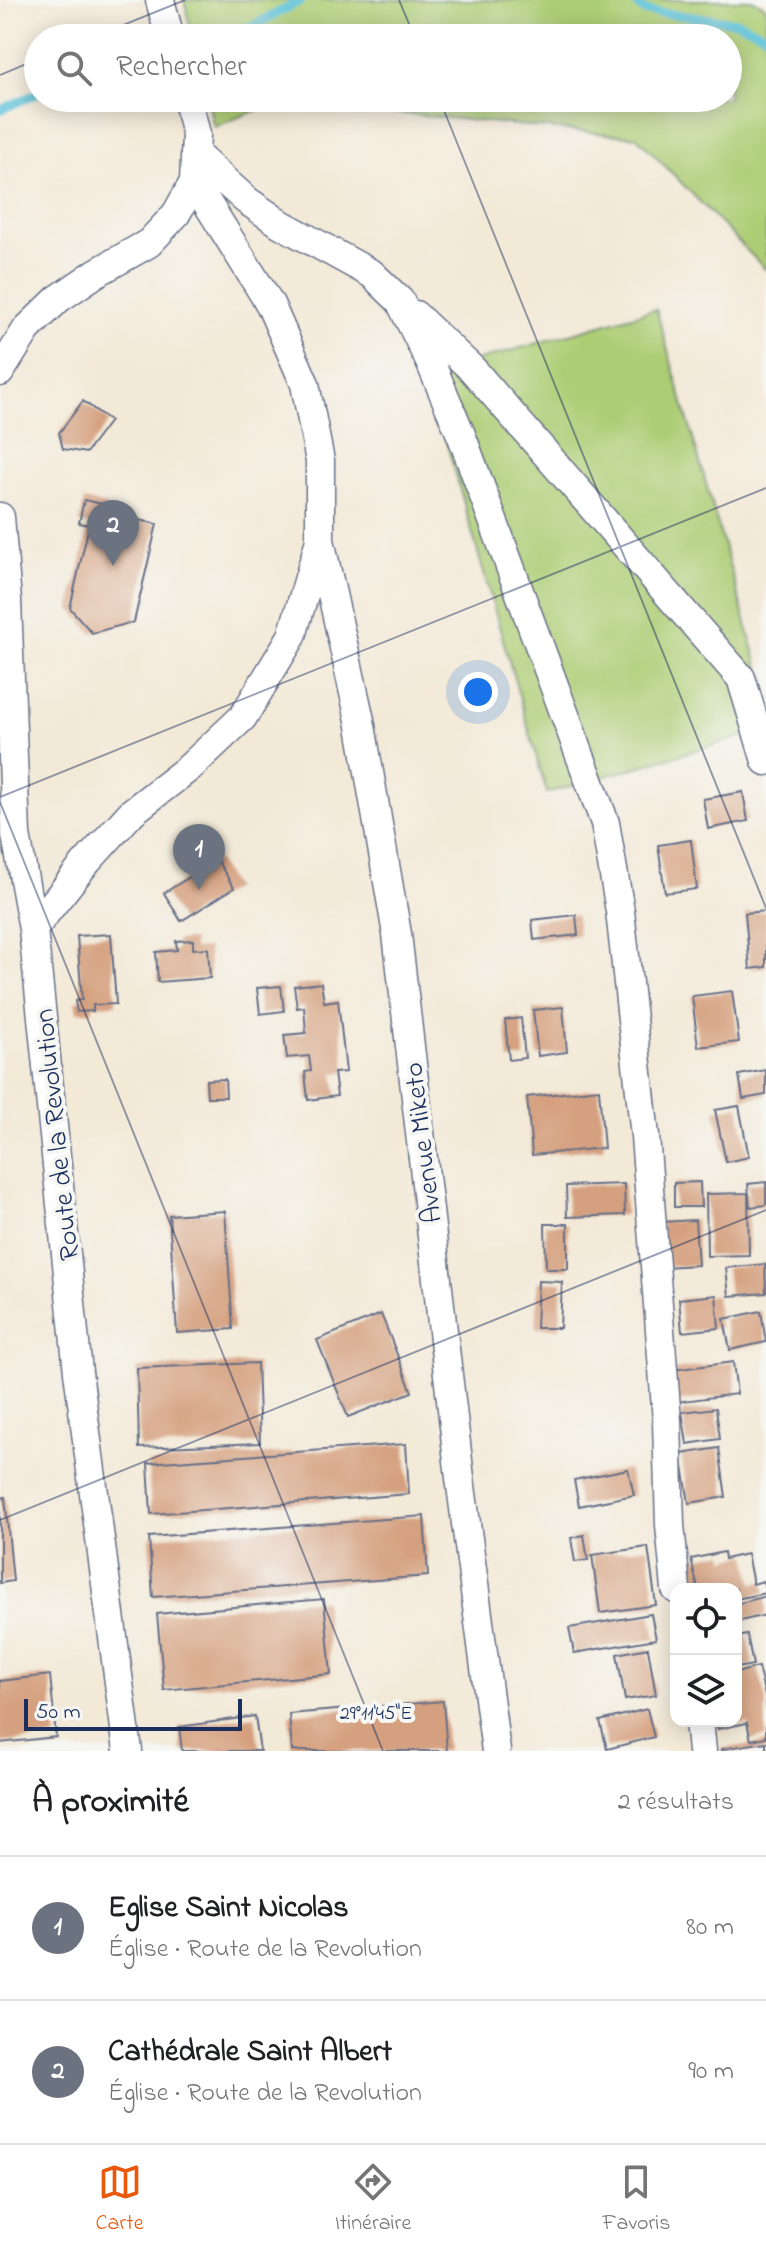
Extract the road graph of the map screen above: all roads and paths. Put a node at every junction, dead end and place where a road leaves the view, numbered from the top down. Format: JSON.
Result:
{"nodes":[{"id":1,"x":160,"y":0,"type":"edge"},
{"id":2,"x":166,"y":24,"type":"edge"},
{"id":3,"x":189,"y":112,"type":"edge"},
{"id":4,"x":195,"y":157,"type":"junction"},
{"id":5,"x":400,"y":301,"type":"junction"},
{"id":6,"x":0,"y":372,"type":"edge"},
{"id":7,"x":0,"y":517,"type":"edge"},
{"id":8,"x":320,"y":540,"type":"junction"},
{"id":9,"x":741,"y":678,"type":"junction"},
{"id":10,"x":766,"y":699,"type":"edge"},
{"id":11,"x":766,"y":761,"type":"edge"},
{"id":12,"x":8,"y":836,"type":"edge"},
{"id":13,"x":33,"y":929,"type":"junction"},
{"id":14,"x":675,"y":1583,"type":"edge"},
{"id":15,"x":700,"y":1727,"type":"edge"},
{"id":16,"x":128,"y":1751,"type":"edge"},
{"id":17,"x":496,"y":1751,"type":"edge"},
{"id":18,"x":702,"y":1751,"type":"edge"}],
"edges":[{"from":1,"to":2,"type":"street"},
{"from":3,"to":4,"type":"street"},
{"from":4,"to":5,"type":"street"},
{"from":4,"to":6,"type":"street"},
{"from":4,"to":8,"type":"street"},
{"from":5,"to":9,"type":"street"},
{"from":5,"to":14,"type":"street"},
{"from":7,"to":12,"type":"street","name":"Route de la Revolution"},
{"from":8,"to":13,"type":"street"},
{"from":8,"to":17,"type":"street","name":"Avenue Miketo"},
{"from":9,"to":10,"type":"street"},
{"from":9,"to":11,"type":"street"},
{"from":12,"to":13,"type":"street","name":"Route de la Revolution"},
{"from":13,"to":16,"type":"street","name":"Route de la Revolution"},
{"from":15,"to":18,"type":"street"}]}
